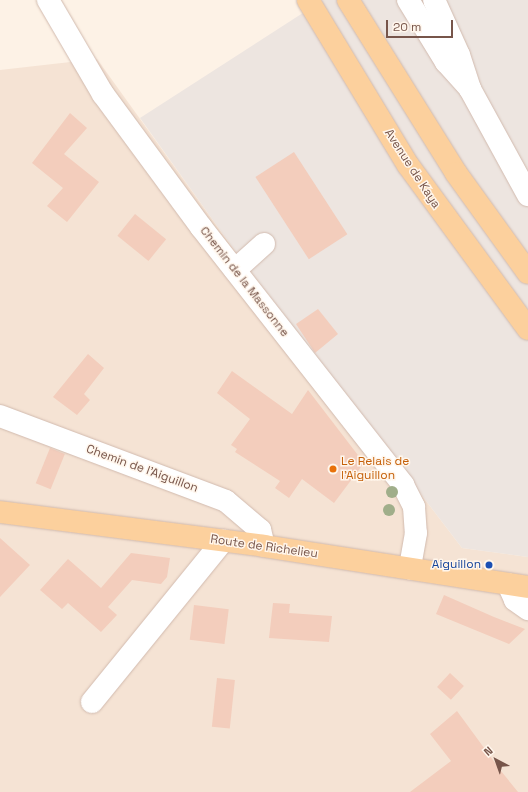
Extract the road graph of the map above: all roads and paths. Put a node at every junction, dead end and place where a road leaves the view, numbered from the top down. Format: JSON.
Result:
{"nodes":[{"id":1,"x":48,"y":0,"type":"edge"},
{"id":2,"x":308,"y":0,"type":"edge"},
{"id":3,"x":348,"y":0,"type":"edge"},
{"id":4,"x":408,"y":0,"type":"edge"},
{"id":5,"x":434,"y":0,"type":"edge"},
{"id":6,"x":470,"y":89,"type":"junction"},
{"id":7,"x":528,"y":195,"type":"edge"},
{"id":8,"x":264,"y":244,"type":"dead end"},
{"id":9,"x":235,"y":270,"type":"junction"},
{"id":10,"x":528,"y":273,"type":"edge"},
{"id":11,"x":528,"y":329,"type":"edge"},
{"id":12,"x":0,"y":416,"type":"edge"},
{"id":13,"x":0,"y":512,"type":"edge"},
{"id":14,"x":223,"y":541,"type":"junction"},
{"id":15,"x":264,"y":546,"type":"junction"},
{"id":16,"x":410,"y":568,"type":"junction"},
{"id":17,"x":518,"y":585,"type":"edge"},
{"id":18,"x":528,"y":609,"type":"edge"},
{"id":19,"x":92,"y":702,"type":"dead end"}],
"edges":[{"from":1,"to":9,"type":"street","name":"Chemin de la Massonne"},
{"from":2,"to":11,"type":"main road","name":"Avenue de Kaya"},
{"from":3,"to":10,"type":"main road"},
{"from":4,"to":6,"type":"street"},
{"from":5,"to":6,"type":"street"},
{"from":6,"to":7,"type":"street"},
{"from":8,"to":9,"type":"street"},
{"from":9,"to":16,"type":"street","name":"Chemin de la Massonne"},
{"from":12,"to":15,"type":"street","name":"Chemin de l'Aiguillon"},
{"from":13,"to":14,"type":"main road","name":"Route de Richelieu"},
{"from":14,"to":15,"type":"main road","name":"Route de Richelieu"},
{"from":14,"to":19,"type":"street"},
{"from":15,"to":16,"type":"main road","name":"Route de Richelieu"},
{"from":16,"to":17,"type":"main road","name":"Route de Richelieu"},
{"from":17,"to":18,"type":"street"}]}
